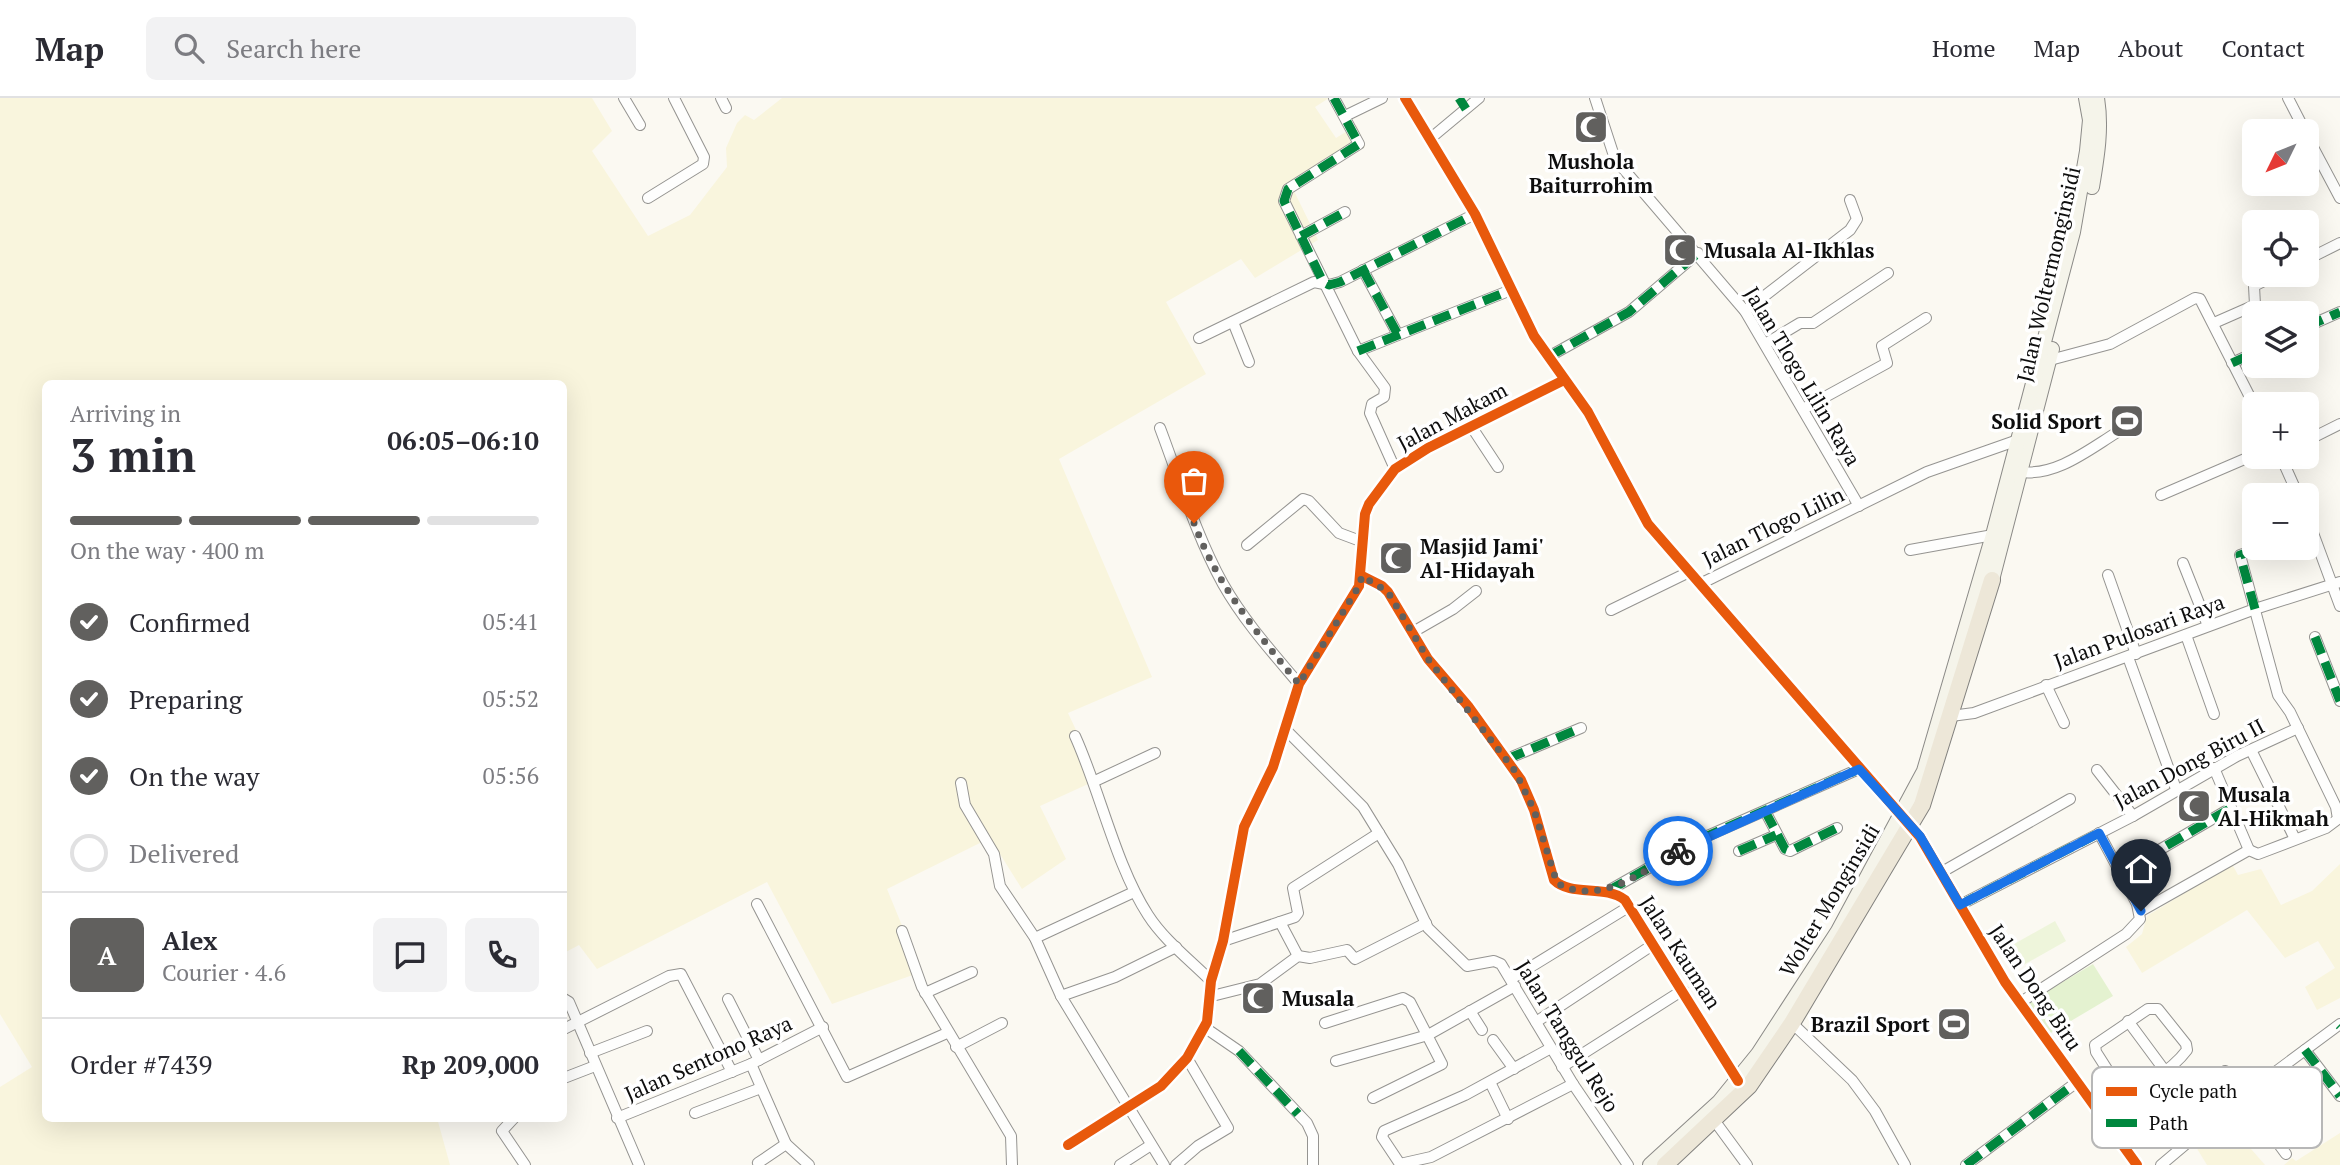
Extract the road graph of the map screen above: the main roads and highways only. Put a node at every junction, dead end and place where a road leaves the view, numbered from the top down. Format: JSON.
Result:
{"nodes":[{"id":1,"x":2086,"y":98,"type":"edge"},
{"id":2,"x":2097,"y":98,"type":"edge"},
{"id":3,"x":1987,"y":577,"type":"junction"},
{"id":4,"x":1906,"y":821,"type":"junction"},
{"id":5,"x":1650,"y":1165,"type":"edge"},
{"id":6,"x":1665,"y":1165,"type":"edge"}],
"edges":[{"from":1,"to":3,"type":"main road","name":"Jalan Woltermonginsidi"},
{"from":2,"to":3,"type":"main road","name":"Jalan Woltermonginsidi"},
{"from":3,"to":4,"type":"main road","name":"Wolter Monginsidi"},
{"from":3,"to":4,"type":"main road","name":"Wolter Monginsidi"},
{"from":4,"to":5,"type":"main road","name":"Wolter Monginsidi"},
{"from":4,"to":6,"type":"main road","name":"Wolter Monginsidi"}]}
